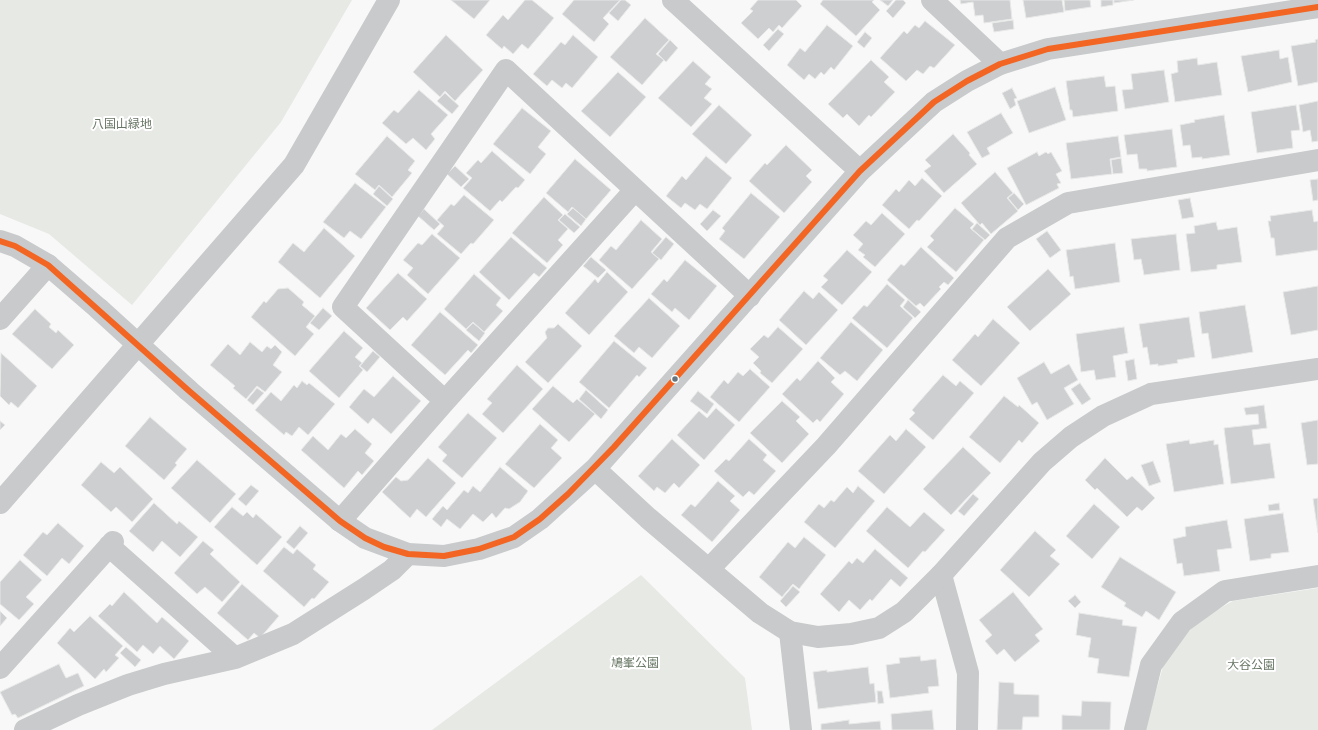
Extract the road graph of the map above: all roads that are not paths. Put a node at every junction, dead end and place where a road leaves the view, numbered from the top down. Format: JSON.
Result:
{"nodes":[{"id":1,"x":388,"y":0,"type":"edge"},
{"id":2,"x":673,"y":0,"type":"edge"},
{"id":3,"x":932,"y":0,"type":"edge"},
{"id":4,"x":1318,"y":7,"type":"edge"},
{"id":5,"x":1000,"y":64,"type":"junction"},
{"id":6,"x":1318,"y":160,"type":"edge"},
{"id":7,"x":860,"y":171,"type":"junction"},
{"id":8,"x":635,"y":190,"type":"junction"},
{"id":9,"x":0,"y":241,"type":"edge"},
{"id":10,"x":48,"y":265,"type":"junction"},
{"id":11,"x":750,"y":296,"type":"junction"},
{"id":12,"x":0,"y":320,"type":"edge"},
{"id":13,"x":1318,"y":369,"type":"edge"},
{"id":14,"x":445,"y":401,"type":"junction"},
{"id":15,"x":595,"y":469,"type":"junction"},
{"id":16,"x":0,"y":503,"type":"edge"},
{"id":17,"x":340,"y":522,"type":"junction"},
{"id":18,"x":408,"y":554,"type":"junction"},
{"id":19,"x":709,"y":569,"type":"junction"},
{"id":20,"x":941,"y":575,"type":"junction"},
{"id":21,"x":1318,"y":576,"type":"edge"},
{"id":22,"x":790,"y":632,"type":"junction"},
{"id":23,"x":235,"y":658,"type":"junction"},
{"id":24,"x":0,"y":668,"type":"edge"},
{"id":25,"x":25,"y":730,"type":"edge"},
{"id":26,"x":801,"y":730,"type":"edge"},
{"id":27,"x":967,"y":730,"type":"edge"},
{"id":28,"x":1135,"y":730,"type":"edge"}],
"edges":[{"from":1,"to":16,"type":"street"},
{"from":2,"to":7,"type":"street"},
{"from":3,"to":5,"type":"street"},
{"from":4,"to":5,"type":"street"},
{"from":5,"to":7,"type":"street"},
{"from":6,"to":19,"type":"street"},
{"from":7,"to":11,"type":"street"},
{"from":8,"to":11,"type":"street"},
{"from":8,"to":14,"type":"street"},
{"from":8,"to":14,"type":"street"},
{"from":9,"to":10,"type":"street"},
{"from":10,"to":12,"type":"street"},
{"from":10,"to":17,"type":"street","bridge":true},
{"from":11,"to":15,"type":"street"},
{"from":13,"to":20,"type":"street"},
{"from":14,"to":17,"type":"street"},
{"from":15,"to":18,"type":"street"},
{"from":15,"to":19,"type":"street"},
{"from":17,"to":18,"type":"street"},
{"from":18,"to":23,"type":"street"},
{"from":19,"to":22,"type":"street"},
{"from":20,"to":22,"type":"street"},
{"from":20,"to":27,"type":"street"},
{"from":21,"to":28,"type":"street"},
{"from":22,"to":26,"type":"street"},
{"from":23,"to":24,"type":"street"},
{"from":23,"to":25,"type":"street"}]}
